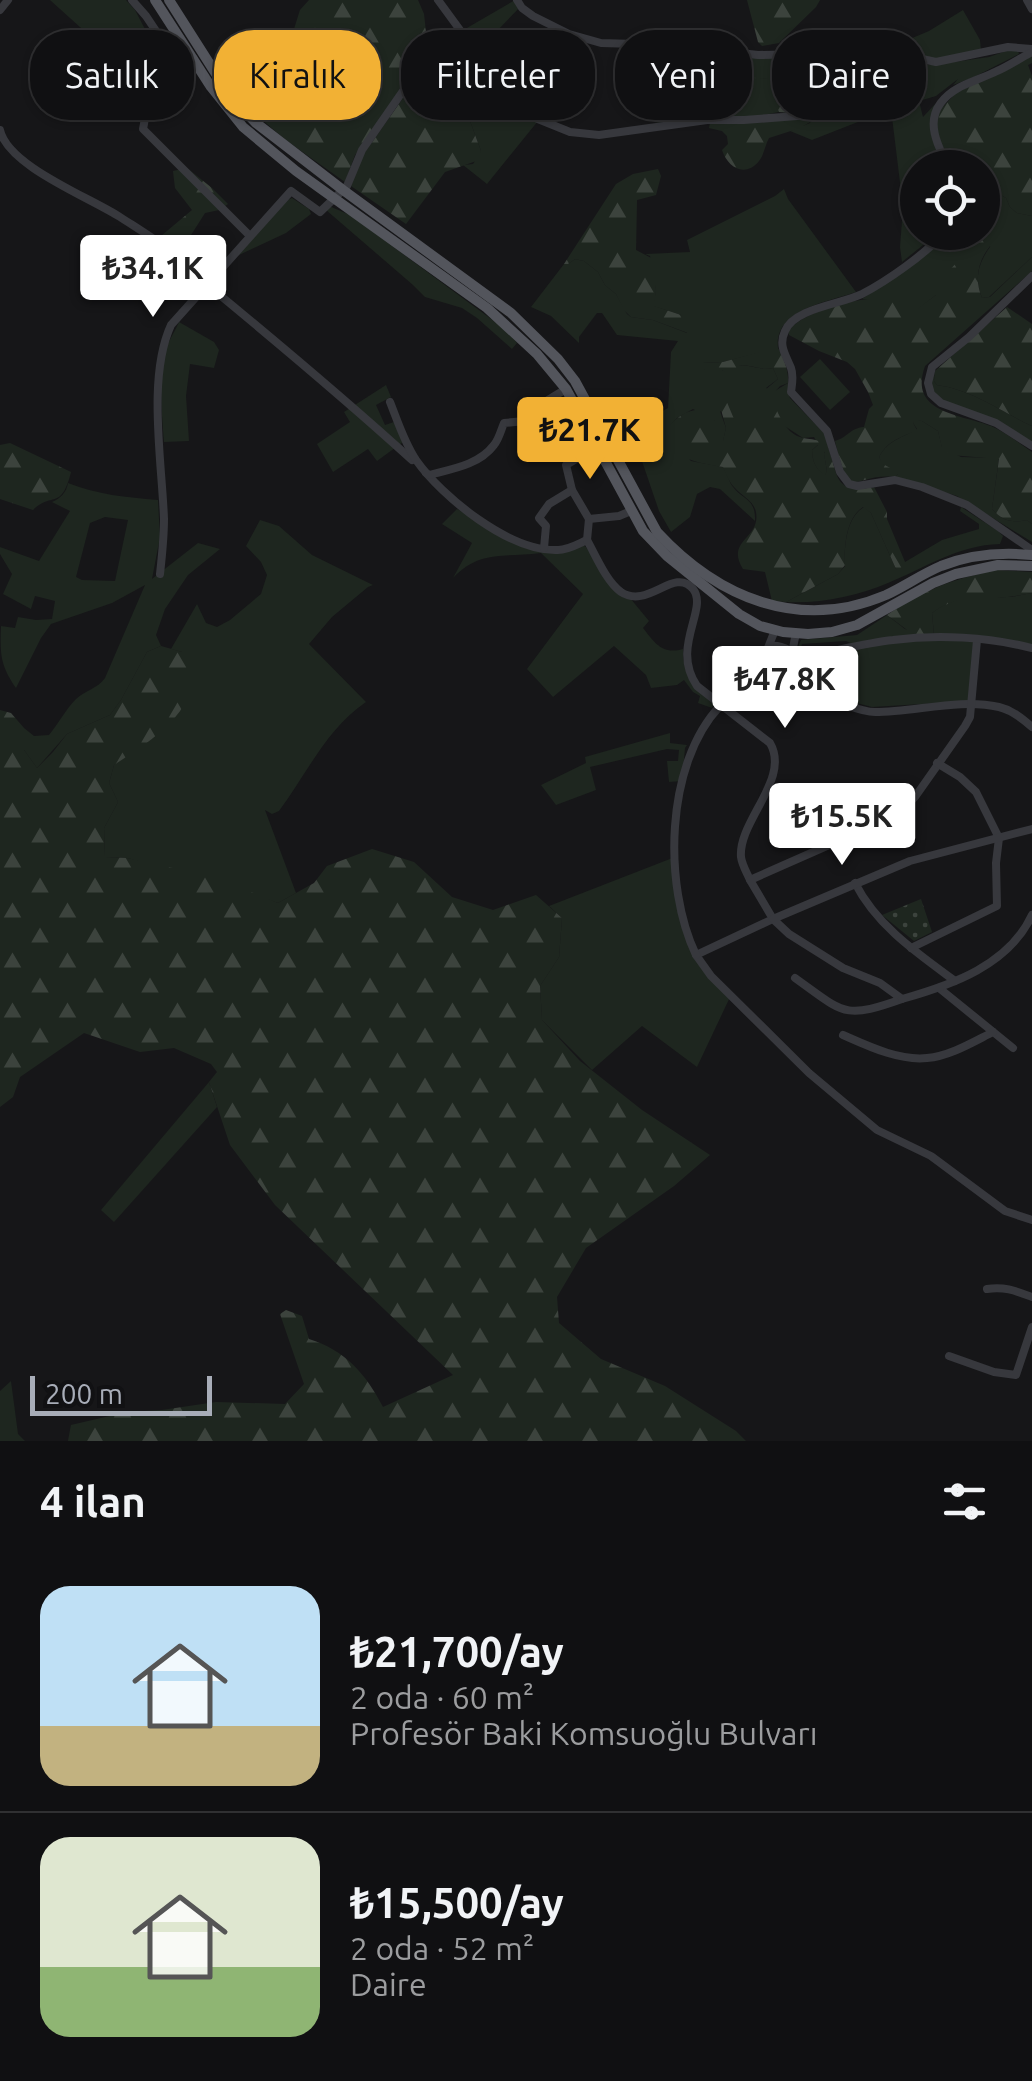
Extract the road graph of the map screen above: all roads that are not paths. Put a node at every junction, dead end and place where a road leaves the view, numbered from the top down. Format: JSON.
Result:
{"nodes":[{"id":1,"x":8,"y":0,"type":"edge"},
{"id":2,"x":132,"y":0,"type":"edge"},
{"id":3,"x":155,"y":0,"type":"edge"},
{"id":4,"x":169,"y":0,"type":"edge"},
{"id":5,"x":438,"y":0,"type":"edge"},
{"id":6,"x":517,"y":0,"type":"edge"},
{"id":7,"x":1027,"y":0,"type":"edge"},
{"id":8,"x":1032,"y":9,"type":"edge"},
{"id":9,"x":0,"y":10,"type":"edge"},
{"id":10,"x":154,"y":30,"type":"edge"},
{"id":11,"x":175,"y":30,"type":"edge"},
{"id":12,"x":459,"y":30,"type":"edge"},
{"id":13,"x":1032,"y":51,"type":"edge"},
{"id":14,"x":772,"y":55,"type":"edge"},
{"id":15,"x":194,"y":59,"type":"edge"},
{"id":16,"x":926,"y":60,"type":"edge"},
{"id":17,"x":772,"y":117,"type":"edge"},
{"id":18,"x":145,"y":120,"type":"edge"},
{"id":19,"x":0,"y":130,"type":"edge"},
{"id":20,"x":940,"y":150,"type":"edge"},
{"id":21,"x":338,"y":193,"type":"junction"},
{"id":22,"x":250,"y":236,"type":"junction"},
{"id":23,"x":925,"y":250,"type":"edge"},
{"id":24,"x":1032,"y":276,"type":"edge"},
{"id":25,"x":206,"y":284,"type":"junction"},
{"id":26,"x":566,"y":389,"type":"junction"},
{"id":27,"x":390,"y":402,"type":"dead end"},
{"id":28,"x":598,"y":446,"type":"junction"},
{"id":29,"x":1032,"y":446,"type":"edge"},
{"id":30,"x":429,"y":475,"type":"junction"},
{"id":31,"x":572,"y":490,"type":"junction"},
{"id":32,"x":631,"y":511,"type":"junction"},
{"id":33,"x":589,"y":519,"type":"junction"},
{"id":34,"x":1004,"y":531,"type":"junction"},
{"id":35,"x":587,"y":540,"type":"junction"},
{"id":36,"x":544,"y":548,"type":"junction"},
{"id":37,"x":1032,"y":552,"type":"edge"},
{"id":38,"x":1006,"y":554,"type":"junction"},
{"id":39,"x":1032,"y":566,"type":"edge"},
{"id":40,"x":160,"y":574,"type":"dead end"},
{"id":41,"x":696,"y":584,"type":"junction"},
{"id":42,"x":782,"y":608,"type":"junction"},
{"id":43,"x":797,"y":610,"type":"junction"},
{"id":44,"x":778,"y":630,"type":"junction"},
{"id":45,"x":796,"y":634,"type":"junction"},
{"id":46,"x":976,"y":640,"type":"junction"},
{"id":47,"x":770,"y":646,"type":"junction"},
{"id":48,"x":1032,"y":648,"type":"edge"},
{"id":49,"x":791,"y":652,"type":"junction"},
{"id":50,"x":721,"y":704,"type":"junction"},
{"id":51,"x":971,"y":705,"type":"junction"},
{"id":52,"x":1032,"y":727,"type":"edge"},
{"id":53,"x":938,"y":763,"type":"junction"},
{"id":54,"x":1032,"y":829,"type":"edge"},
{"id":55,"x":999,"y":838,"type":"junction"},
{"id":56,"x":750,"y":880,"type":"junction"},
{"id":57,"x":855,"y":883,"type":"junction"},
{"id":58,"x":1032,"y":915,"type":"edge"},
{"id":59,"x":773,"y":919,"type":"junction"},
{"id":60,"x":911,"y":948,"type":"junction"},
{"id":61,"x":696,"y":954,"type":"junction"},
{"id":62,"x":794,"y":978,"type":"dead end"},
{"id":63,"x":955,"y":981,"type":"junction"},
{"id":64,"x":939,"y":988,"type":"junction"},
{"id":65,"x":902,"y":999,"type":"junction"},
{"id":66,"x":993,"y":1032,"type":"junction"},
{"id":67,"x":843,"y":1035,"type":"dead end"},
{"id":68,"x":1013,"y":1048,"type":"dead end"},
{"id":69,"x":1032,"y":1220,"type":"edge"},
{"id":70,"x":986,"y":1288,"type":"dead end"},
{"id":71,"x":1032,"y":1297,"type":"edge"},
{"id":72,"x":1032,"y":1327,"type":"edge"},
{"id":73,"x":949,"y":1356,"type":"dead end"}],
"edges":[{"from":1,"to":9,"type":"street"},
{"from":2,"to":10,"type":"street"},
{"from":3,"to":11,"type":"main road"},
{"from":4,"to":21,"type":"main road"},
{"from":5,"to":12,"type":"street"},
{"from":6,"to":14,"type":"street"},
{"from":7,"to":8,"type":"street"},
{"from":13,"to":16,"type":"street"},
{"from":13,"to":20,"type":"street"},
{"from":15,"to":21,"type":"main road"},
{"from":17,"to":21,"type":"street"},
{"from":18,"to":22,"type":"street"},
{"from":19,"to":25,"type":"street"},
{"from":21,"to":22,"type":"street"},
{"from":21,"to":26,"type":"main road"},
{"from":21,"to":42,"type":"main road"},
{"from":22,"to":25,"type":"street"},
{"from":23,"to":34,"type":"street"},
{"from":24,"to":29,"type":"street"},
{"from":25,"to":30,"type":"street"},
{"from":25,"to":40,"type":"street"},
{"from":26,"to":28,"type":"main road"},
{"from":26,"to":30,"type":"street"},
{"from":27,"to":30,"type":"street"},
{"from":28,"to":31,"type":"street"},
{"from":28,"to":32,"type":"main road"},
{"from":30,"to":36,"type":"street"},
{"from":31,"to":33,"type":"street"},
{"from":31,"to":36,"type":"street"},
{"from":32,"to":33,"type":"street"},
{"from":32,"to":41,"type":"main road"},
{"from":33,"to":35,"type":"street"},
{"from":34,"to":37,"type":"street"},
{"from":34,"to":38,"type":"street"},
{"from":35,"to":36,"type":"street"},
{"from":35,"to":41,"type":"street"},
{"from":37,"to":38,"type":"main road"},
{"from":38,"to":43,"type":"main road"},
{"from":39,"to":45,"type":"main road"},
{"from":41,"to":44,"type":"main road"},
{"from":41,"to":50,"type":"street"},
{"from":42,"to":43,"type":"main road"},
{"from":42,"to":44,"type":"main road"},
{"from":43,"to":45,"type":"main road"},
{"from":44,"to":45,"type":"main road"},
{"from":44,"to":47,"type":"street"},
{"from":45,"to":49,"type":"street"},
{"from":46,"to":48,"type":"street"},
{"from":46,"to":49,"type":"street"},
{"from":46,"to":51,"type":"street"},
{"from":47,"to":49,"type":"street"},
{"from":47,"to":50,"type":"street"},
{"from":49,"to":51,"type":"street"},
{"from":50,"to":56,"type":"street"},
{"from":50,"to":61,"type":"street"},
{"from":51,"to":52,"type":"street"},
{"from":51,"to":53,"type":"street"},
{"from":53,"to":55,"type":"street"},
{"from":53,"to":56,"type":"street"},
{"from":54,"to":55,"type":"street"},
{"from":55,"to":57,"type":"street"},
{"from":55,"to":60,"type":"street"},
{"from":56,"to":59,"type":"street"},
{"from":57,"to":59,"type":"street"},
{"from":57,"to":60,"type":"street"},
{"from":58,"to":63,"type":"street"},
{"from":59,"to":61,"type":"street"},
{"from":59,"to":65,"type":"street"},
{"from":60,"to":63,"type":"street"},
{"from":61,"to":69,"type":"street"},
{"from":62,"to":65,"type":"street"},
{"from":63,"to":64,"type":"street"},
{"from":64,"to":65,"type":"street"},
{"from":64,"to":66,"type":"street"},
{"from":66,"to":67,"type":"street"},
{"from":66,"to":68,"type":"street"},
{"from":70,"to":71,"type":"street"},
{"from":72,"to":73,"type":"street"}]}
